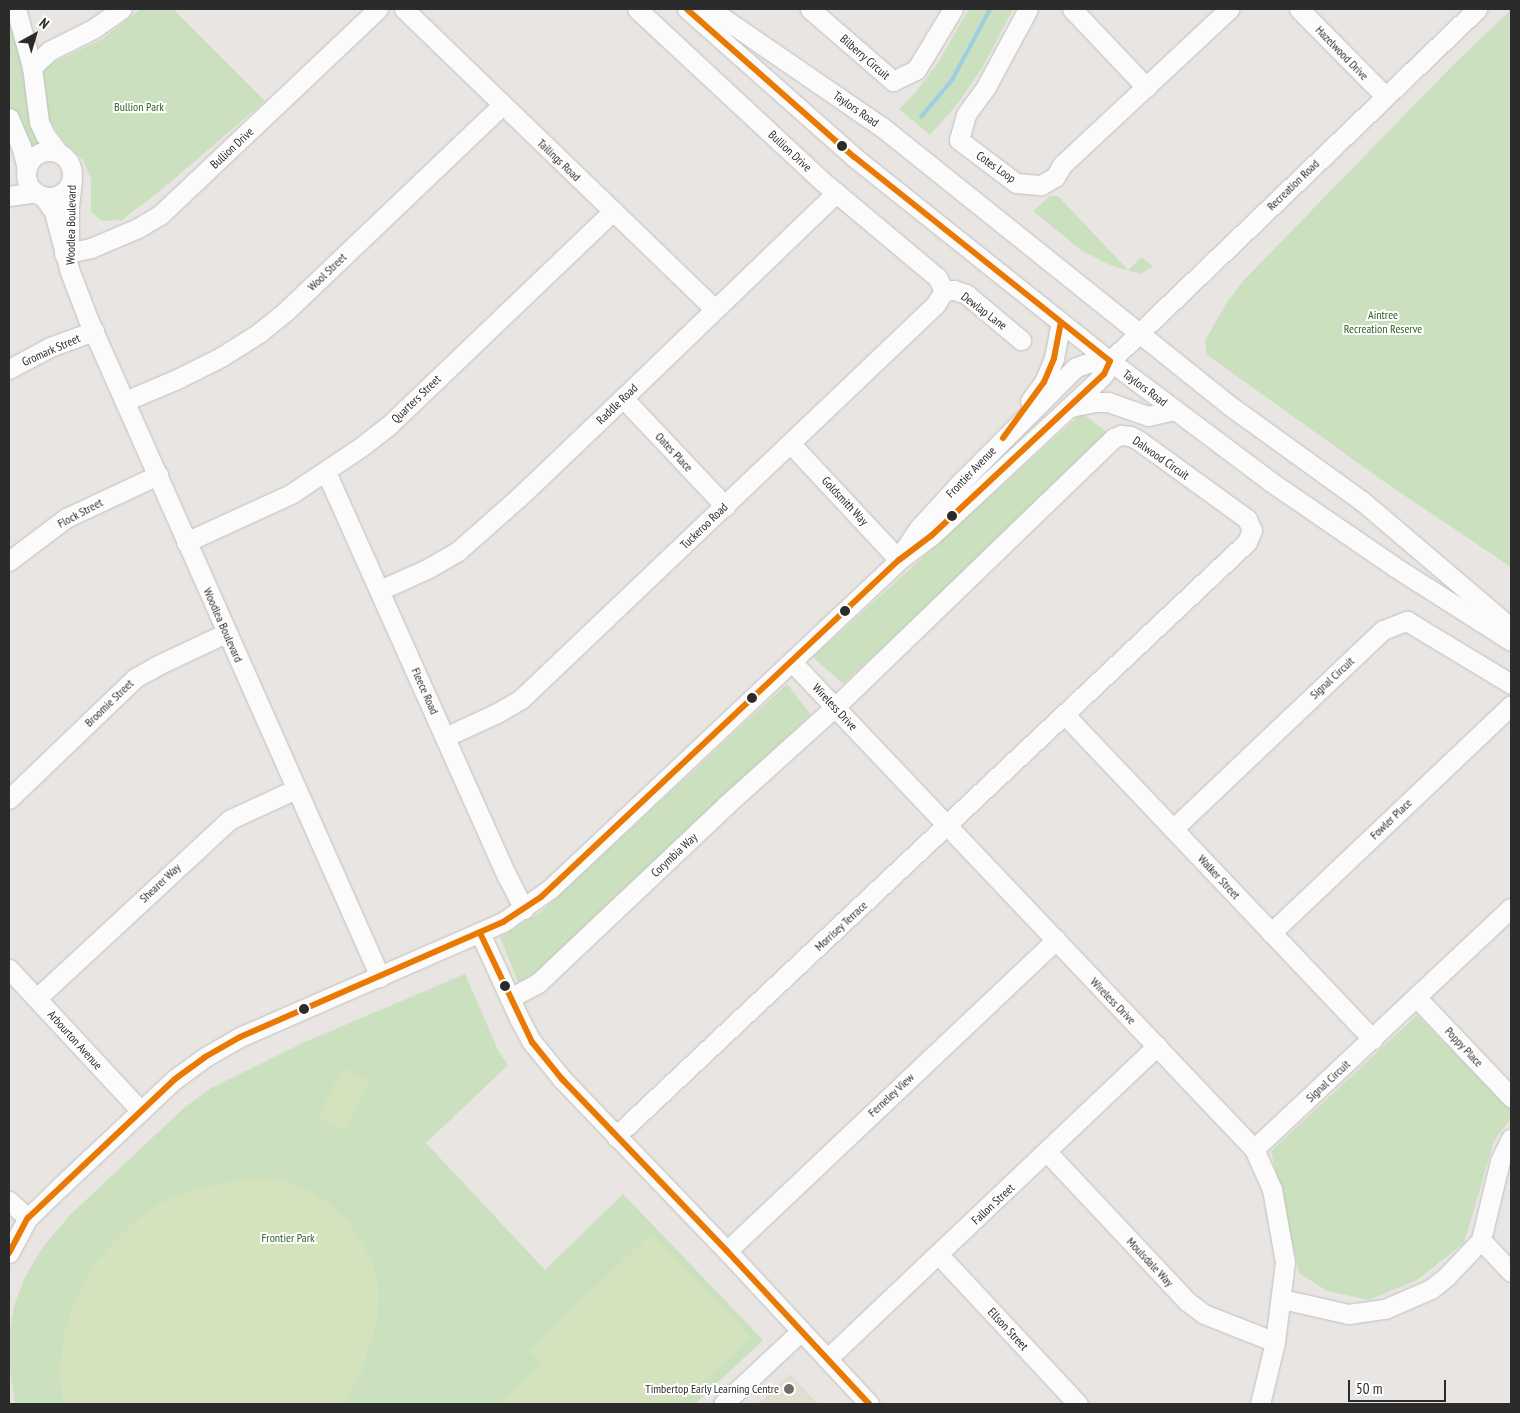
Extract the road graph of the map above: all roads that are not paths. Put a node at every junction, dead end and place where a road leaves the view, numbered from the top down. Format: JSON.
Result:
{"nodes":[{"id":1,"x":16,"y":9,"type":"edge"},
{"id":2,"x":122,"y":9,"type":"edge"},
{"id":3,"x":378,"y":9,"type":"edge"},
{"id":4,"x":404,"y":9,"type":"edge"},
{"id":5,"x":637,"y":9,"type":"edge"},
{"id":6,"x":687,"y":9,"type":"edge"},
{"id":7,"x":710,"y":9,"type":"edge"},
{"id":8,"x":810,"y":9,"type":"edge"},
{"id":9,"x":953,"y":9,"type":"edge"},
{"id":10,"x":1028,"y":9,"type":"edge"},
{"id":11,"x":1072,"y":9,"type":"edge"},
{"id":12,"x":1229,"y":9,"type":"edge"},
{"id":13,"x":1299,"y":9,"type":"edge"},
{"id":14,"x":1476,"y":9,"type":"edge"},
{"id":15,"x":28,"y":45,"type":"junction"},
{"id":16,"x":49,"y":51,"type":"junction"},
{"id":17,"x":32,"y":67,"type":"junction"},
{"id":18,"x":1146,"y":86,"type":"junction"},
{"id":19,"x":1385,"y":96,"type":"junction"},
{"id":20,"x":502,"y":105,"type":"junction"},
{"id":21,"x":9,"y":118,"type":"edge"},
{"id":22,"x":58,"y":152,"type":"junction"},
{"id":23,"x":27,"y":170,"type":"junction"},
{"id":24,"x":72,"y":178,"type":"junction"},
{"id":25,"x":9,"y":186,"type":"edge"},
{"id":26,"x":836,"y":193,"type":"junction"},
{"id":27,"x":40,"y":194,"type":"junction"},
{"id":28,"x":9,"y":196,"type":"edge"},
{"id":29,"x":613,"y":211,"type":"junction"},
{"id":30,"x":68,"y":259,"type":"junction"},
{"id":31,"x":944,"y":290,"type":"junction"},
{"id":32,"x":715,"y":309,"type":"junction"},
{"id":33,"x":1061,"y":323,"type":"junction"},
{"id":34,"x":94,"y":331,"type":"junction"},
{"id":35,"x":1139,"y":334,"type":"junction"},
{"id":36,"x":1021,"y":340,"type":"dead end"},
{"id":37,"x":1110,"y":361,"type":"junction"},
{"id":38,"x":9,"y":369,"type":"edge"},
{"id":39,"x":623,"y":398,"type":"junction"},
{"id":40,"x":125,"y":401,"type":"junction"},
{"id":41,"x":1069,"y":408,"type":"junction"},
{"id":42,"x":1174,"y":410,"type":"junction"},
{"id":43,"x":1001,"y":440,"type":"junction"},
{"id":44,"x":790,"y":443,"type":"junction"},
{"id":45,"x":326,"y":472,"type":"junction"},
{"id":46,"x":158,"y":475,"type":"junction"},
{"id":47,"x":725,"y":506,"type":"junction"},
{"id":48,"x":186,"y":542,"type":"junction"},
{"id":49,"x":899,"y":560,"type":"junction"},
{"id":50,"x":9,"y":561,"type":"edge"},
{"id":51,"x":380,"y":590,"type":"junction"},
{"id":52,"x":1511,"y":628,"type":"edge"},
{"id":53,"x":226,"y":634,"type":"junction"},
{"id":54,"x":1511,"y":641,"type":"edge"},
{"id":55,"x":792,"y":662,"type":"junction"},
{"id":56,"x":1511,"y":684,"type":"edge"},
{"id":57,"x":1511,"y":705,"type":"edge"},
{"id":58,"x":835,"y":707,"type":"junction"},
{"id":59,"x":1065,"y":715,"type":"junction"},
{"id":60,"x":445,"y":737,"type":"junction"},
{"id":61,"x":296,"y":790,"type":"junction"},
{"id":62,"x":9,"y":799,"type":"edge"},
{"id":63,"x":948,"y":826,"type":"junction"},
{"id":64,"x":1173,"y":829,"type":"junction"},
{"id":65,"x":1511,"y":908,"type":"edge"},
{"id":66,"x":524,"y":909,"type":"junction"},
{"id":67,"x":480,"y":933,"type":"junction"},
{"id":68,"x":1271,"y":933,"type":"junction"},
{"id":69,"x":1056,"y":940,"type":"junction"},
{"id":70,"x":9,"y":969,"type":"edge"},
{"id":71,"x":380,"y":977,"type":"junction"},
{"id":72,"x":37,"y":998,"type":"junction"},
{"id":73,"x":510,"y":998,"type":"junction"},
{"id":74,"x":1417,"y":998,"type":"junction"},
{"id":75,"x":1373,"y":1039,"type":"junction"},
{"id":76,"x":1157,"y":1046,"type":"junction"},
{"id":77,"x":1511,"y":1097,"type":"edge"},
{"id":78,"x":141,"y":1111,"type":"junction"},
{"id":79,"x":616,"y":1136,"type":"junction"},
{"id":80,"x":1511,"y":1138,"type":"edge"},
{"id":81,"x":1254,"y":1150,"type":"junction"},
{"id":82,"x":1046,"y":1152,"type":"junction"},
{"id":83,"x":9,"y":1202,"type":"edge"},
{"id":84,"x":28,"y":1218,"type":"junction"},
{"id":85,"x":1481,"y":1240,"type":"junction"},
{"id":86,"x":727,"y":1251,"type":"junction"},
{"id":87,"x":9,"y":1252,"type":"edge"},
{"id":88,"x":939,"y":1254,"type":"junction"},
{"id":89,"x":1511,"y":1272,"type":"edge"},
{"id":90,"x":1282,"y":1299,"type":"junction"},
{"id":91,"x":801,"y":1331,"type":"junction"},
{"id":92,"x":1275,"y":1342,"type":"junction"},
{"id":93,"x":827,"y":1359,"type":"junction"},
{"id":94,"x":1074,"y":1403,"type":"edge"},
{"id":95,"x":723,"y":1404,"type":"edge"},
{"id":96,"x":869,"y":1404,"type":"edge"},
{"id":97,"x":1260,"y":1404,"type":"edge"}],
"edges":[{"from":1,"to":15,"type":"street"},
{"from":2,"to":16,"type":"street"},
{"from":3,"to":30,"type":"street","name":"Bullion Drive"},
{"from":4,"to":20,"type":"street","name":"Tailings Road"},
{"from":5,"to":26,"type":"street","name":"Bullion Drive"},
{"from":6,"to":33,"type":"street","name":"Taylors Road"},
{"from":7,"to":35,"type":"street","name":"Taylors Road"},
{"from":8,"to":9,"type":"street","name":"Bilberry Circuit"},
{"from":10,"to":18,"type":"street","name":"Cotes Loop"},
{"from":11,"to":18,"type":"street"},
{"from":12,"to":18,"type":"street","name":"Cotes Loop"},
{"from":13,"to":19,"type":"street","name":"Hazelwood Drive"},
{"from":14,"to":19,"type":"street","name":"Recreation Road"},
{"from":15,"to":16,"type":"street"},
{"from":15,"to":17,"type":"street"},
{"from":16,"to":17,"type":"street"},
{"from":17,"to":22,"type":"street"},
{"from":19,"to":35,"type":"street","name":"Recreation Road"},
{"from":20,"to":29,"type":"street","name":"Tailings Road"},
{"from":20,"to":40,"type":"street","name":"Wool Street"},
{"from":21,"to":23,"type":"street"},
{"from":22,"to":23,"type":"street"},
{"from":22,"to":24,"type":"street"},
{"from":23,"to":25,"type":"street"},
{"from":23,"to":27,"type":"street"},
{"from":24,"to":27,"type":"street"},
{"from":24,"to":30,"type":"street","name":"Woodlea Boulevard"},
{"from":26,"to":31,"type":"street","name":"Bullion Drive"},
{"from":26,"to":32,"type":"street","name":"Raddle Road"},
{"from":27,"to":28,"type":"street"},
{"from":27,"to":30,"type":"street","name":"Woodlea Boulevard"},
{"from":29,"to":32,"type":"street","name":"Tailings Road"},
{"from":29,"to":45,"type":"street","name":"Quarters Street"},
{"from":30,"to":34,"type":"street","name":"Woodlea Boulevard"},
{"from":31,"to":36,"type":"street","name":"Dewlap Lane"},
{"from":31,"to":44,"type":"street","name":"Tuckeroo Road"},
{"from":32,"to":39,"type":"street","name":"Raddle Road"},
{"from":33,"to":37,"type":"street","name":"Taylors Road"},
{"from":33,"to":43,"type":"street"},
{"from":34,"to":38,"type":"street","name":"Gromark Street"},
{"from":34,"to":40,"type":"street","name":"Woodlea Boulevard"},
{"from":35,"to":37,"type":"street","name":"Recreation Road"},
{"from":35,"to":52,"type":"street","name":"Taylors Road"},
{"from":37,"to":41,"type":"street","name":"Frontier Avenue"},
{"from":37,"to":42,"type":"street","name":"Taylors Road"},
{"from":37,"to":43,"type":"street","name":"Frontier Avenue"},
{"from":39,"to":47,"type":"street","name":"Oates Place"},
{"from":39,"to":51,"type":"street","name":"Raddle Road"},
{"from":40,"to":46,"type":"street","name":"Woodlea Boulevard"},
{"from":41,"to":42,"type":"street"},
{"from":41,"to":49,"type":"street","name":"Frontier Avenue"},
{"from":42,"to":54,"type":"street","name":"Taylors Road"},
{"from":43,"to":49,"type":"street","name":"Frontier Avenue"},
{"from":44,"to":47,"type":"street","name":"Tuckeroo Road"},
{"from":44,"to":49,"type":"street","name":"Goldsmith Way"},
{"from":45,"to":48,"type":"street","name":"Quarters Street"},
{"from":45,"to":51,"type":"street","name":"Fleece Road"},
{"from":46,"to":48,"type":"street","name":"Woodlea Boulevard"},
{"from":46,"to":50,"type":"street","name":"Flock Street"},
{"from":47,"to":60,"type":"street","name":"Tuckeroo Road"},
{"from":48,"to":53,"type":"street","name":"Woodlea Boulevard"},
{"from":49,"to":55,"type":"street","name":"Frontier Avenue"},
{"from":51,"to":60,"type":"street","name":"Fleece Road"},
{"from":53,"to":61,"type":"street","name":"Woodlea Boulevard"},
{"from":53,"to":62,"type":"street","name":"Broomie Street"},
{"from":55,"to":58,"type":"street","name":"Wireless Drive"},
{"from":55,"to":66,"type":"street","name":"Frontier Avenue"},
{"from":56,"to":64,"type":"street","name":"Signal Circuit"},
{"from":57,"to":68,"type":"street","name":"Fowler Place"},
{"from":58,"to":59,"type":"street","name":"Dalwood Circuit"},
{"from":58,"to":63,"type":"street","name":"Wireless Drive"},
{"from":58,"to":73,"type":"street","name":"Corymbia Way"},
{"from":59,"to":63,"type":"street","name":"Morrisey Terrace"},
{"from":59,"to":64,"type":"street","name":"Walker Street"},
{"from":60,"to":66,"type":"street","name":"Fleece Road"},
{"from":61,"to":71,"type":"street","name":"Woodlea Boulevard"},
{"from":61,"to":72,"type":"street","name":"Shearer Way"},
{"from":63,"to":69,"type":"street","name":"Wireless Drive"},
{"from":63,"to":79,"type":"street","name":"Morrisey Terrace"},
{"from":64,"to":68,"type":"street","name":"Walker Street"},
{"from":65,"to":74,"type":"street","name":"Signal Circuit"},
{"from":66,"to":67,"type":"street","name":"Frontier Avenue"},
{"from":67,"to":71,"type":"street","name":"Frontier Avenue"},
{"from":67,"to":73,"type":"street"},
{"from":68,"to":75,"type":"street","name":"Walker Street"},
{"from":69,"to":76,"type":"street","name":"Wireless Drive"},
{"from":69,"to":86,"type":"street","name":"Ferneley View"},
{"from":70,"to":72,"type":"street","name":"Arbourton Avenue"},
{"from":71,"to":78,"type":"street","name":"Frontier Avenue"},
{"from":72,"to":78,"type":"street","name":"Arbourton Avenue"},
{"from":73,"to":79,"type":"street"},
{"from":74,"to":75,"type":"street","name":"Signal Circuit"},
{"from":74,"to":77,"type":"street","name":"Poppy Place"},
{"from":75,"to":81,"type":"street","name":"Signal Circuit"},
{"from":76,"to":81,"type":"street","name":"Wireless Drive"},
{"from":76,"to":82,"type":"street","name":"Fallon Street"},
{"from":78,"to":84,"type":"street","name":"Frontier Avenue"},
{"from":79,"to":86,"type":"street"},
{"from":80,"to":85,"type":"street"},
{"from":81,"to":90,"type":"street","name":"Wireless Drive"},
{"from":82,"to":88,"type":"street","name":"Fallon Street"},
{"from":82,"to":92,"type":"street","name":"Moulsdale Way"},
{"from":83,"to":84,"type":"street"},
{"from":84,"to":87,"type":"street","name":"Frontier Avenue"},
{"from":85,"to":89,"type":"street"},
{"from":85,"to":90,"type":"street"},
{"from":86,"to":91,"type":"street"},
{"from":88,"to":93,"type":"street","name":"Fallon Street"},
{"from":88,"to":94,"type":"street","name":"Ellson Street"},
{"from":90,"to":92,"type":"street","name":"Wireless Drive"},
{"from":91,"to":93,"type":"street"},
{"from":91,"to":95,"type":"street"},
{"from":92,"to":97,"type":"street","name":"Wireless Drive"},
{"from":93,"to":96,"type":"street"}]}
